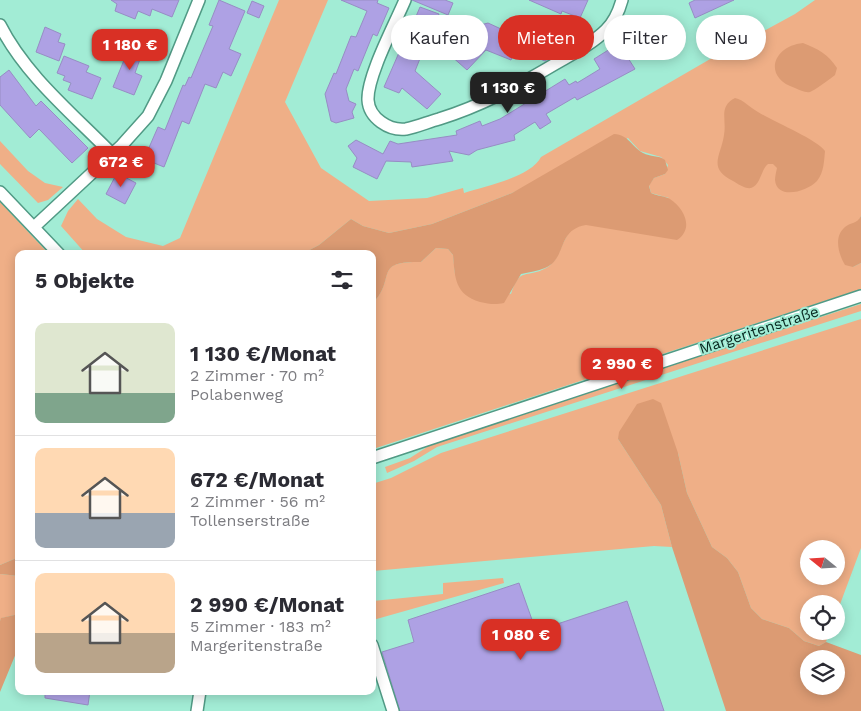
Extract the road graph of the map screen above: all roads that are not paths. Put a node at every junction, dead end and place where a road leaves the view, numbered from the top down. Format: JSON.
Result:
{"nodes":[{"id":1,"x":199,"y":0,"type":"edge"},
{"id":2,"x":405,"y":0,"type":"edge"},
{"id":3,"x":622,"y":0,"type":"edge"},
{"id":4,"x":0,"y":25,"type":"edge"},
{"id":5,"x":112,"y":154,"type":"junction"},
{"id":6,"x":0,"y":192,"type":"edge"},
{"id":7,"x":34,"y":227,"type":"junction"},
{"id":8,"x":55,"y":250,"type":"edge"},
{"id":9,"x":861,"y":296,"type":"edge"},
{"id":10,"x":376,"y":457,"type":"edge"},
{"id":11,"x":376,"y":667,"type":"edge"},
{"id":12,"x":199,"y":695,"type":"edge"},
{"id":13,"x":197,"y":711,"type":"edge"},
{"id":14,"x":393,"y":711,"type":"edge"}],
"edges":[{"from":1,"to":5,"type":"street"},
{"from":2,"to":3,"type":"street"},
{"from":4,"to":5,"type":"street"},
{"from":5,"to":7,"type":"street"},
{"from":6,"to":7,"type":"street"},
{"from":7,"to":8,"type":"street"},
{"from":9,"to":10,"type":"street","name":"Margeritenstraße"},
{"from":11,"to":14,"type":"street"},
{"from":12,"to":13,"type":"street"}]}
